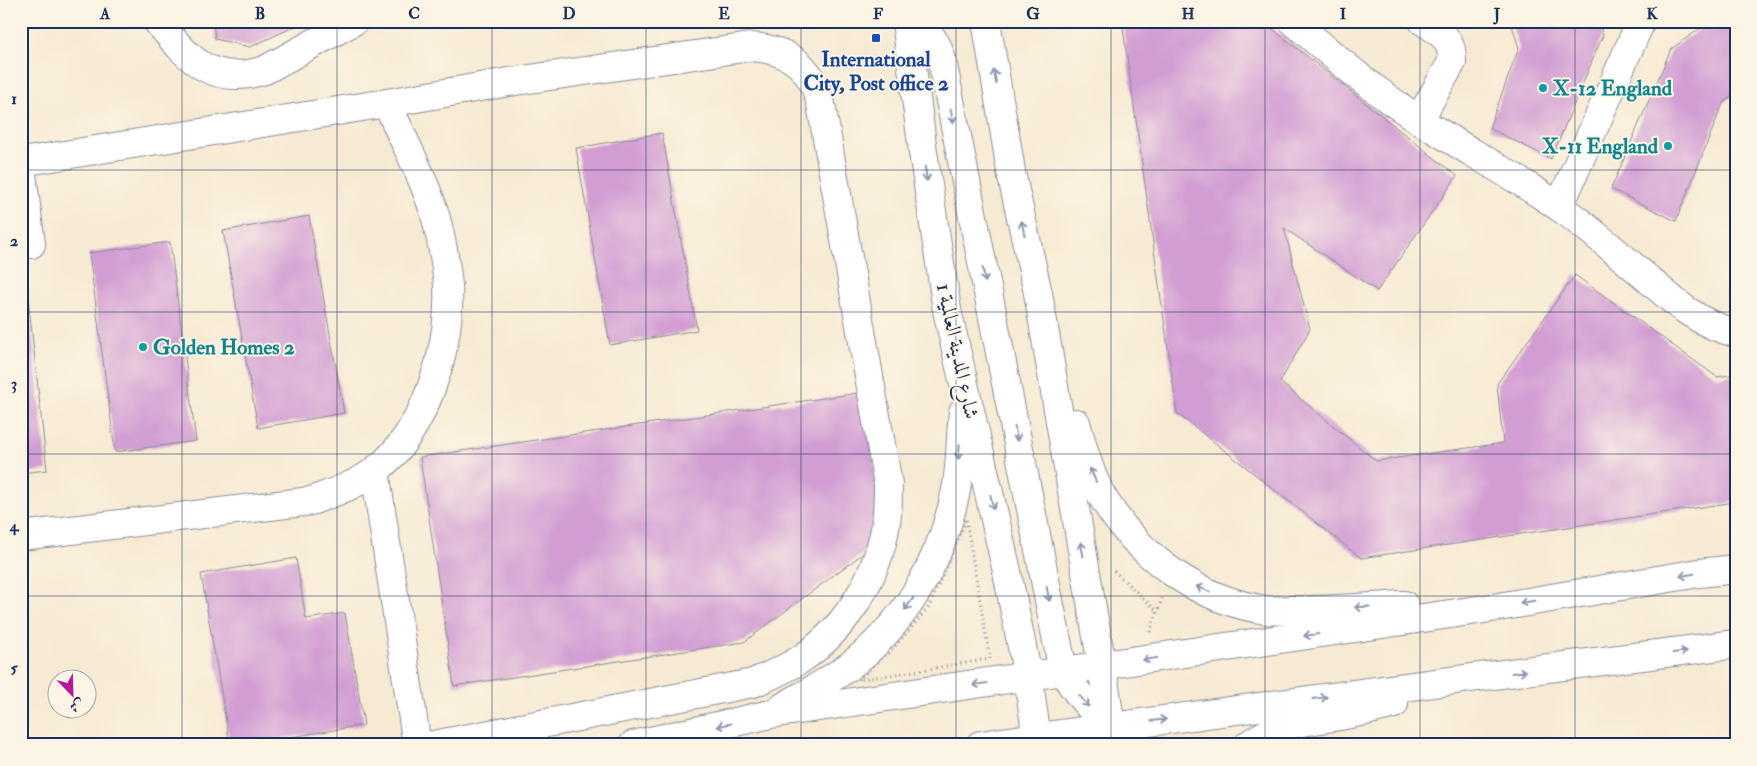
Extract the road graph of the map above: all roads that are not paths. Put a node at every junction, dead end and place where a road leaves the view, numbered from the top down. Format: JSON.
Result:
{"nodes":[{"id":1,"x":157,"y":21,"type":"edge"},
{"id":2,"x":354,"y":21,"type":"edge"},
{"id":3,"x":906,"y":21,"type":"edge"},
{"id":4,"x":920,"y":21,"type":"edge"},
{"id":5,"x":986,"y":21,"type":"edge"},
{"id":6,"x":1292,"y":21,"type":"edge"},
{"id":7,"x":1423,"y":21,"type":"edge"},
{"id":8,"x":1642,"y":21,"type":"edge"},
{"id":9,"x":387,"y":103,"type":"junction"},
{"id":10,"x":1419,"y":120,"type":"junction"},
{"id":11,"x":21,"y":162,"type":"edge"},
{"id":12,"x":21,"y":167,"type":"edge"},
{"id":13,"x":1559,"y":207,"type":"junction"},
{"id":14,"x":31,"y":244,"type":"dead end"},
{"id":15,"x":1038,"y":293,"type":"junction"},
{"id":16,"x":1736,"y":333,"type":"edge"},
{"id":17,"x":965,"y":386,"type":"junction"},
{"id":18,"x":375,"y":471,"type":"junction"},
{"id":19,"x":21,"y":536,"type":"edge"},
{"id":20,"x":1736,"y":569,"type":"edge"},
{"id":21,"x":1498,"y":607,"type":"junction"},
{"id":22,"x":1736,"y":644,"type":"edge"},
{"id":23,"x":1102,"y":666,"type":"junction"},
{"id":24,"x":1063,"y":671,"type":"junction"},
{"id":25,"x":1028,"y":677,"type":"junction"},
{"id":26,"x":1471,"y":678,"type":"junction"},
{"id":27,"x":771,"y":714,"type":"junction"},
{"id":28,"x":1112,"y":735,"type":"edge"},
{"id":29,"x":1075,"y":738,"type":"edge"},
{"id":30,"x":1038,"y":741,"type":"edge"},
{"id":31,"x":417,"y":745,"type":"edge"},
{"id":32,"x":433,"y":745,"type":"edge"},
{"id":33,"x":633,"y":745,"type":"edge"},
{"id":34,"x":980,"y":745,"type":"edge"},
{"id":35,"x":1248,"y":745,"type":"edge"}],
"edges":[{"from":1,"to":2,"type":"street"},
{"from":3,"to":17,"type":"street","name":"شارع المدينة العالمية 1","one_way":true},
{"from":4,"to":24,"type":"street","one_way":true},
{"from":15,"to":5,"type":"street","one_way":true},
{"from":6,"to":10,"type":"street"},
{"from":7,"to":10,"type":"street"},
{"from":8,"to":13,"type":"street"},
{"from":9,"to":11,"type":"street"},
{"from":9,"to":18,"type":"street"},
{"from":9,"to":32,"type":"street"},
{"from":10,"to":13,"type":"street"},
{"from":12,"to":14,"type":"street"},
{"from":13,"to":16,"type":"street"},
{"from":21,"to":15,"type":"street","one_way":true},
{"from":23,"to":15,"type":"street","one_way":true},
{"from":17,"to":25,"type":"street","name":"شارع المدينة العالمية 1","one_way":true},
{"from":17,"to":27,"type":"street","one_way":true},
{"from":18,"to":19,"type":"street"},
{"from":18,"to":31,"type":"street"},
{"from":20,"to":21,"type":"street","one_way":true},
{"from":21,"to":23,"type":"street","one_way":true},
{"from":26,"to":22,"type":"street","one_way":true},
{"from":23,"to":24,"type":"street"},
{"from":23,"to":28,"type":"street"},
{"from":24,"to":25,"type":"street"},
{"from":24,"to":28,"type":"street","one_way":true},
{"from":25,"to":27,"type":"street","one_way":true},
{"from":25,"to":29,"type":"street"},
{"from":25,"to":30,"type":"street","name":"شارع المدينة العالمية 1"},
{"from":28,"to":26,"type":"street","one_way":true},
{"from":26,"to":35,"type":"street"},
{"from":27,"to":33,"type":"street","one_way":true},
{"from":28,"to":29,"type":"street"},
{"from":29,"to":30,"type":"street"},
{"from":30,"to":34,"type":"street"}]}
